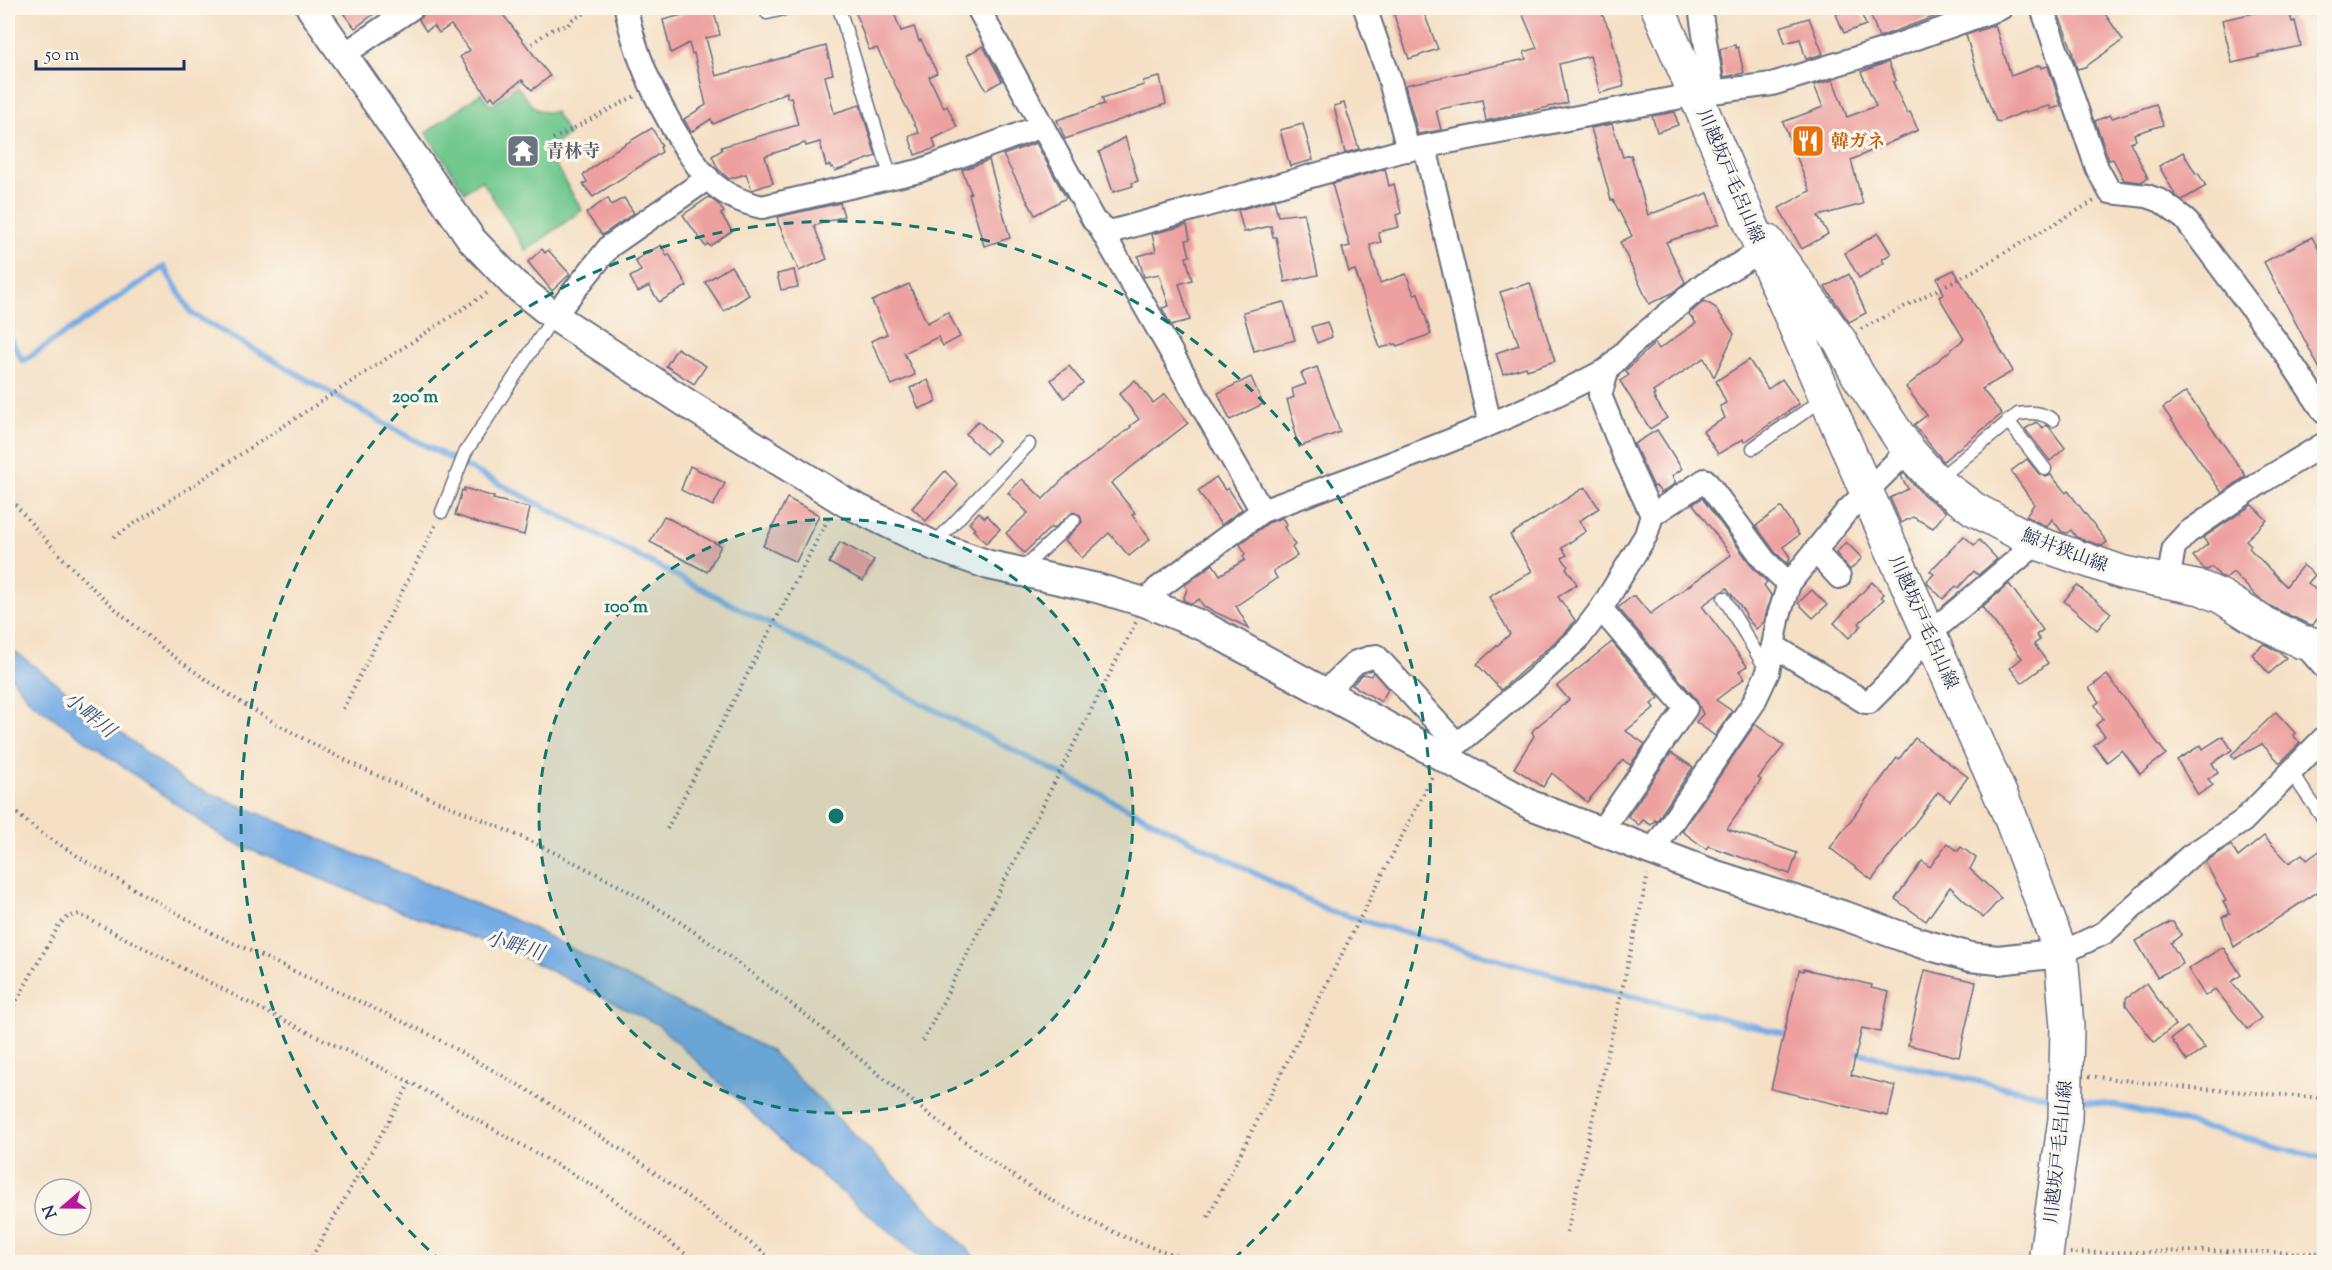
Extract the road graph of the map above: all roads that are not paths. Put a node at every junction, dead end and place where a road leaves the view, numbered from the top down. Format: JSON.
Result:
{"nodes":[{"id":1,"x":311,"y":8,"type":"edge"},
{"id":2,"x":412,"y":8,"type":"edge"},
{"id":3,"x":626,"y":8,"type":"edge"},
{"id":4,"x":788,"y":8,"type":"edge"},
{"id":5,"x":839,"y":8,"type":"edge"},
{"id":6,"x":978,"y":8,"type":"edge"},
{"id":7,"x":1365,"y":8,"type":"edge"},
{"id":8,"x":1658,"y":8,"type":"edge"},
{"id":9,"x":1700,"y":8,"type":"edge"},
{"id":10,"x":2001,"y":8,"type":"edge"},
{"id":11,"x":2042,"y":8,"type":"edge"},
{"id":12,"x":767,"y":13,"type":"dead end"},
{"id":13,"x":1961,"y":14,"type":"edge"},
{"id":14,"x":343,"y":55,"type":"junction"},
{"id":15,"x":1705,"y":93,"type":"junction"},
{"id":16,"x":1042,"y":126,"type":"junction"},
{"id":17,"x":1417,"y":148,"type":"junction"},
{"id":18,"x":1730,"y":176,"type":"junction"},
{"id":19,"x":708,"y":178,"type":"junction"},
{"id":20,"x":891,"y":178,"type":"junction"},
{"id":21,"x":1100,"y":226,"type":"junction"},
{"id":22,"x":1763,"y":250,"type":"junction"},
{"id":23,"x":554,"y":316,"type":"junction"},
{"id":24,"x":1840,"y":341,"type":"junction"},
{"id":25,"x":1805,"y":348,"type":"junction"},
{"id":26,"x":1608,"y":369,"type":"junction"},
{"id":27,"x":1862,"y":379,"type":"junction"},
{"id":28,"x":1833,"y":411,"type":"junction"},
{"id":29,"x":2325,"y":412,"type":"edge"},
{"id":30,"x":2054,"y":420,"type":"dead end"},
{"id":31,"x":2008,"y":421,"type":"junction"},
{"id":32,"x":1490,"y":424,"type":"junction"},
{"id":33,"x":1029,"y":444,"type":"dead end"},
{"id":34,"x":2325,"y":444,"type":"edge"},
{"id":35,"x":1753,"y":448,"type":"dead end"},
{"id":36,"x":1908,"y":450,"type":"junction"},
{"id":37,"x":2045,"y":469,"type":"dead end"},
{"id":38,"x":1936,"y":481,"type":"junction"},
{"id":39,"x":1867,"y":493,"type":"junction"},
{"id":40,"x":1262,"y":510,"type":"junction"},
{"id":41,"x":442,"y":512,"type":"road end"},
{"id":42,"x":1652,"y":515,"type":"junction"},
{"id":43,"x":1074,"y":520,"type":"dead end"},
{"id":44,"x":2037,"y":543,"type":"junction"},
{"id":45,"x":932,"y":546,"type":"junction"},
{"id":46,"x":1815,"y":551,"type":"junction"},
{"id":47,"x":1020,"y":571,"type":"junction"},
{"id":48,"x":1839,"y":577,"type":"dead end"},
{"id":49,"x":2168,"y":582,"type":"junction"},
{"id":50,"x":1789,"y":584,"type":"junction"},
{"id":51,"x":1724,"y":598,"type":"dead end"},
{"id":52,"x":1147,"y":603,"type":"junction"},
{"id":53,"x":1601,"y":609,"type":"junction"},
{"id":54,"x":1929,"y":634,"type":"junction"},
{"id":55,"x":2313,"y":644,"type":"edge"},
{"id":56,"x":1774,"y":646,"type":"junction"},
{"id":57,"x":2325,"y":667,"type":"edge"},
{"id":58,"x":1768,"y":672,"type":"junction"},
{"id":59,"x":1325,"y":692,"type":"junction"},
{"id":60,"x":2325,"y":738,"type":"edge"},
{"id":61,"x":1450,"y":750,"type":"junction"},
{"id":62,"x":2291,"y":772,"type":"junction"},
{"id":63,"x":2325,"y":820,"type":"edge"},
{"id":64,"x":1600,"y":831,"type":"junction"},
{"id":65,"x":1653,"y":850,"type":"junction"},
{"id":66,"x":2061,"y":953,"type":"junction"},
{"id":67,"x":2045,"y":1258,"type":"edge"}],
"edges":[{"from":1,"to":14,"type":"street"},
{"from":2,"to":14,"type":"street"},
{"from":3,"to":19,"type":"street"},
{"from":4,"to":12,"type":"lane"},
{"from":5,"to":20,"type":"lane"},
{"from":6,"to":16,"type":"street"},
{"from":7,"to":17,"type":"street"},
{"from":8,"to":15,"type":"main road","name":"川越坂戸毛呂山線"},
{"from":9,"to":15,"type":"street"},
{"from":10,"to":13,"type":"street"},
{"from":11,"to":29,"type":"street"},
{"from":13,"to":15,"type":"street"},
{"from":14,"to":23,"type":"street"},
{"from":15,"to":17,"type":"street"},
{"from":15,"to":18,"type":"main road","name":"川越坂戸毛呂山線"},
{"from":16,"to":20,"type":"street"},
{"from":16,"to":21,"type":"street"},
{"from":17,"to":21,"type":"street"},
{"from":17,"to":32,"type":"street"},
{"from":18,"to":22,"type":"main road","name":"川越坂戸毛呂山線"},
{"from":18,"to":24,"type":"main road"},
{"from":19,"to":20,"type":"street"},
{"from":19,"to":23,"type":"street"},
{"from":21,"to":40,"type":"street"},
{"from":22,"to":25,"type":"main road","name":"川越坂戸毛呂山線"},
{"from":22,"to":26,"type":"street"},
{"from":23,"to":41,"type":"lane"},
{"from":23,"to":45,"type":"street"},
{"from":24,"to":25,"type":"main road"},
{"from":24,"to":27,"type":"main road"},
{"from":25,"to":27,"type":"main road"},
{"from":25,"to":28,"type":"main road","name":"川越坂戸毛呂山線"},
{"from":26,"to":32,"type":"street"},
{"from":26,"to":42,"type":"street"},
{"from":27,"to":28,"type":"main road"},
{"from":27,"to":36,"type":"main road","name":"鯨井狭山線"},
{"from":28,"to":35,"type":"lane"},
{"from":28,"to":39,"type":"main road","name":"川越坂戸毛呂山線"},
{"from":30,"to":31,"type":"lane"},
{"from":31,"to":37,"type":"lane"},
{"from":31,"to":38,"type":"lane"},
{"from":32,"to":40,"type":"street"},
{"from":33,"to":45,"type":"lane"},
{"from":34,"to":49,"type":"street"},
{"from":36,"to":38,"type":"main road","name":"鯨井狭山線"},
{"from":36,"to":39,"type":"street"},
{"from":38,"to":44,"type":"main road","name":"鯨井狭山線"},
{"from":39,"to":46,"type":"street"},
{"from":39,"to":54,"type":"main road","name":"川越坂戸毛呂山線"},
{"from":40,"to":52,"type":"street"},
{"from":42,"to":50,"type":"street"},
{"from":42,"to":53,"type":"street"},
{"from":43,"to":47,"type":"lane"},
{"from":44,"to":49,"type":"main road","name":"鯨井狭山線"},
{"from":44,"to":54,"type":"street"},
{"from":45,"to":47,"type":"street"},
{"from":46,"to":48,"type":"street"},
{"from":46,"to":50,"type":"street"},
{"from":47,"to":52,"type":"street"},
{"from":49,"to":55,"type":"main road","name":"鯨井狭山線"},
{"from":50,"to":56,"type":"street"},
{"from":51,"to":58,"type":"lane"},
{"from":52,"to":59,"type":"street"},
{"from":53,"to":61,"type":"street"},
{"from":53,"to":64,"type":"street"},
{"from":54,"to":56,"type":"street"},
{"from":54,"to":66,"type":"main road","name":"川越坂戸毛呂山線"},
{"from":55,"to":57,"type":"street"},
{"from":56,"to":58,"type":"street"},
{"from":58,"to":65,"type":"street"},
{"from":59,"to":61,"type":"street"},
{"from":59,"to":61,"type":"street"},
{"from":60,"to":62,"type":"street"},
{"from":61,"to":64,"type":"street"},
{"from":62,"to":63,"type":"lane"},
{"from":62,"to":66,"type":"street"},
{"from":64,"to":65,"type":"street"},
{"from":65,"to":66,"type":"street"},
{"from":66,"to":67,"type":"main road","name":"川越坂戸毛呂山線"}]}
